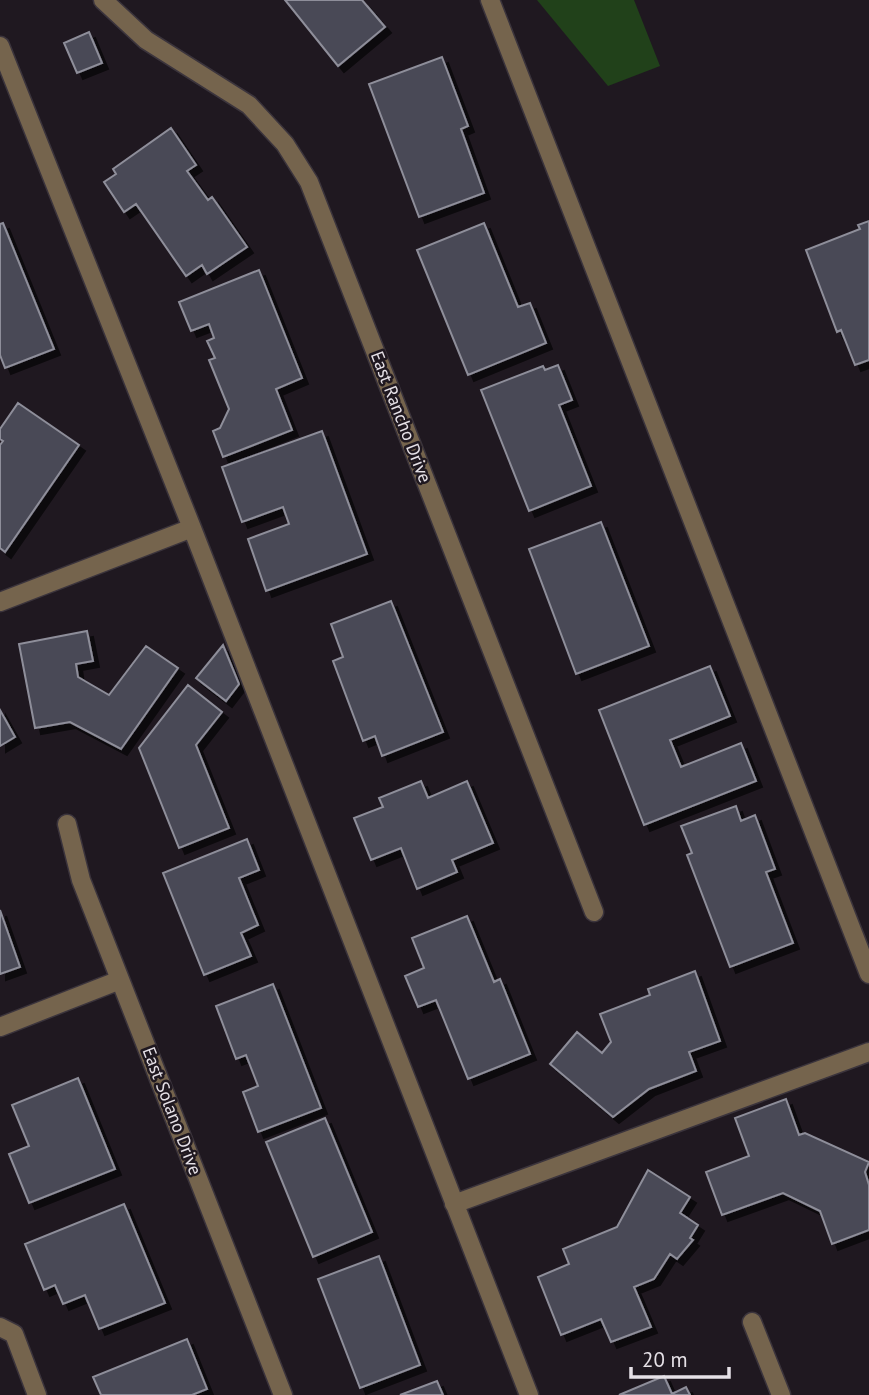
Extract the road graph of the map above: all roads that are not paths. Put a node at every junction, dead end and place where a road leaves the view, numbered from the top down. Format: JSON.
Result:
{"nodes":[{"id":1,"x":103,"y":0,"type":"edge"},
{"id":2,"x":491,"y":0,"type":"edge"},
{"id":3,"x":0,"y":46,"type":"edge"},
{"id":4,"x":192,"y":528,"type":"junction"},
{"id":5,"x":0,"y":602,"type":"edge"},
{"id":6,"x":66,"y":824,"type":"dead end"},
{"id":7,"x":594,"y":912,"type":"dead end"},
{"id":8,"x":869,"y":974,"type":"edge"},
{"id":9,"x":120,"y":980,"type":"junction"},
{"id":10,"x":0,"y":1027,"type":"edge"},
{"id":11,"x":869,"y":1052,"type":"edge"},
{"id":12,"x":454,"y":1204,"type":"junction"},
{"id":13,"x":752,"y":1322,"type":"dead end"},
{"id":14,"x":0,"y":1327,"type":"edge"},
{"id":15,"x":37,"y":1395,"type":"edge"},
{"id":16,"x":283,"y":1395,"type":"edge"},
{"id":17,"x":529,"y":1395,"type":"edge"},
{"id":18,"x":781,"y":1395,"type":"edge"}],
"edges":[{"from":1,"to":7,"type":"street","name":"East Rancho Drive"},
{"from":2,"to":8,"type":"street"},
{"from":3,"to":4,"type":"street"},
{"from":4,"to":5,"type":"street"},
{"from":4,"to":12,"type":"street"},
{"from":6,"to":9,"type":"street","name":"East Solano Drive"},
{"from":9,"to":10,"type":"street"},
{"from":9,"to":16,"type":"street","name":"East Solano Drive"},
{"from":11,"to":12,"type":"street"},
{"from":12,"to":17,"type":"street"},
{"from":13,"to":18,"type":"street"},
{"from":14,"to":15,"type":"street"}]}
